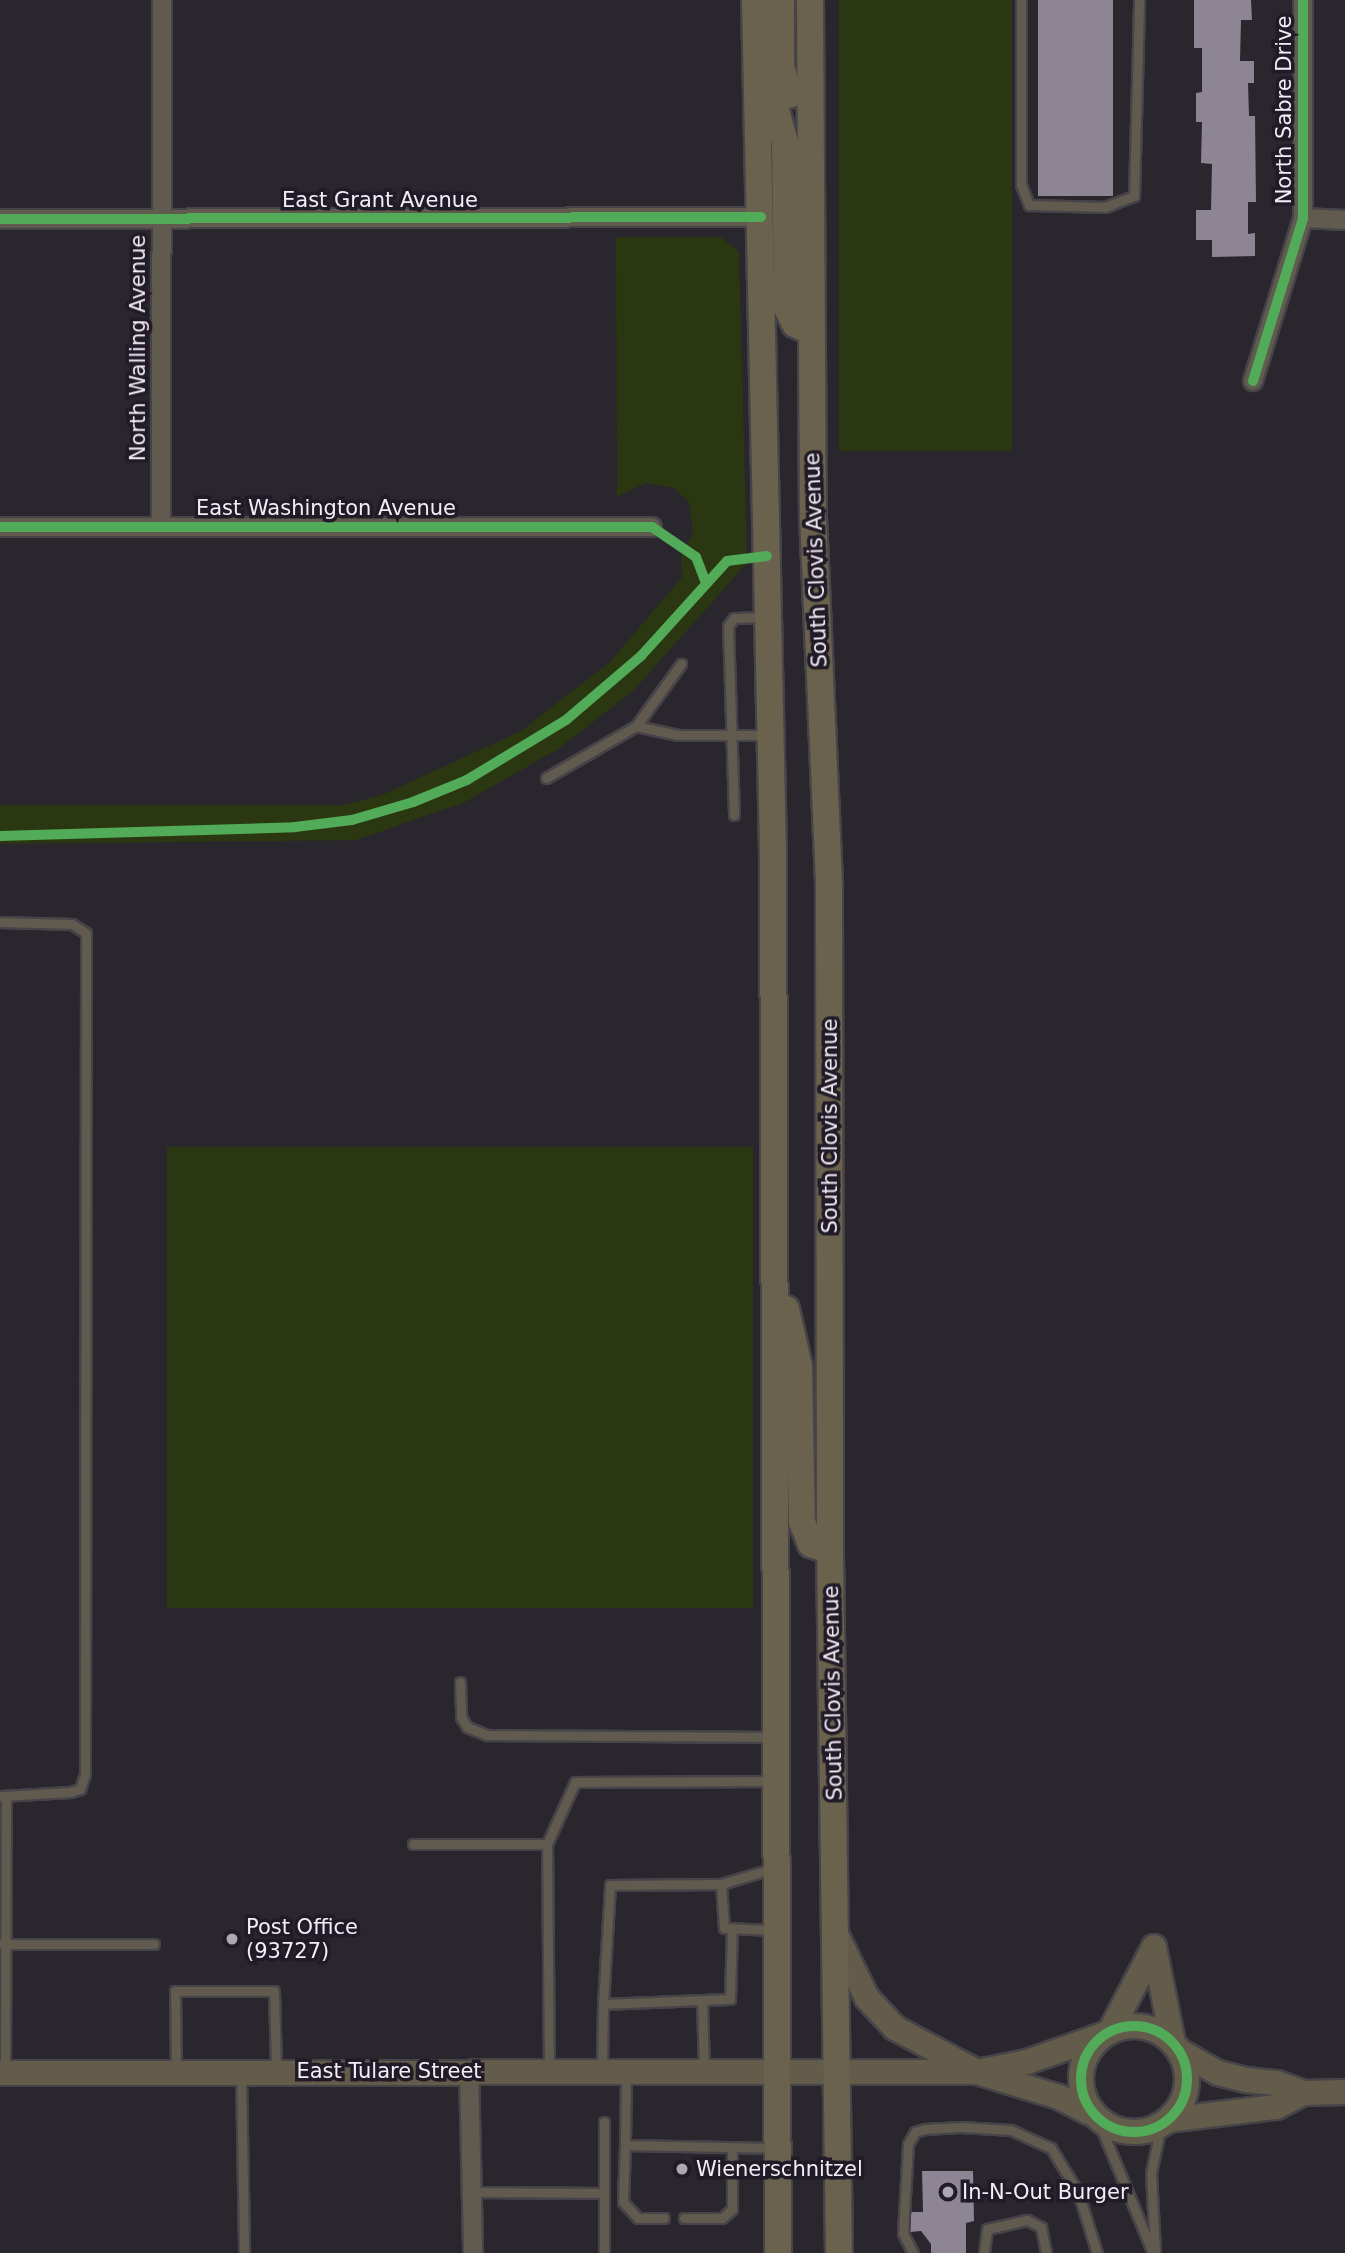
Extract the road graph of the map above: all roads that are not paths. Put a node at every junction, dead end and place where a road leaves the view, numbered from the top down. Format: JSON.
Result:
{"nodes":[{"id":1,"x":162,"y":0,"type":"edge"},
{"id":2,"x":755,"y":0,"type":"edge"},
{"id":3,"x":781,"y":0,"type":"edge"},
{"id":4,"x":810,"y":0,"type":"edge"},
{"id":5,"x":1021,"y":0,"type":"edge"},
{"id":6,"x":1139,"y":0,"type":"edge"},
{"id":7,"x":1303,"y":0,"type":"edge"},
{"id":8,"x":756,"y":43,"type":"junction"},
{"id":9,"x":808,"y":161,"type":"junction"},
{"id":10,"x":761,"y":217,"type":"junction"},
{"id":11,"x":1303,"y":218,"type":"junction"},
{"id":12,"x":0,"y":219,"type":"edge"},
{"id":13,"x":1345,"y":219,"type":"edge"},
{"id":14,"x":161,"y":220,"type":"junction"},
{"id":15,"x":810,"y":331,"type":"junction"},
{"id":16,"x":1253,"y":381,"type":"dead end"},
{"id":17,"x":0,"y":527,"type":"edge"},
{"id":18,"x":161,"y":527,"type":"junction"},
{"id":19,"x":652,"y":527,"type":"dead end"},
{"id":20,"x":768,"y":617,"type":"junction"},
{"id":21,"x":681,"y":664,"type":"dead end"},
{"id":22,"x":636,"y":726,"type":"junction"},
{"id":23,"x":731,"y":735,"type":"junction"},
{"id":24,"x":770,"y":735,"type":"junction"},
{"id":25,"x":546,"y":778,"type":"dead end"},
{"id":26,"x":734,"y":816,"type":"dead end"},
{"id":27,"x":0,"y":922,"type":"edge"},
{"id":28,"x":775,"y":1263,"type":"junction"},
{"id":29,"x":830,"y":1551,"type":"junction"},
{"id":30,"x":460,"y":1682,"type":"dead end"},
{"id":31,"x":776,"y":1737,"type":"junction"},
{"id":32,"x":776,"y":1781,"type":"junction"},
{"id":33,"x":3,"y":1796,"type":"edge"},
{"id":34,"x":413,"y":1844,"type":"dead end"},
{"id":35,"x":547,"y":1844,"type":"junction"},
{"id":36,"x":776,"y":1868,"type":"junction"},
{"id":37,"x":721,"y":1884,"type":"junction"},
{"id":38,"x":732,"y":1928,"type":"junction"},
{"id":39,"x":776,"y":1930,"type":"junction"},
{"id":40,"x":837,"y":1936,"type":"junction"},
{"id":41,"x":3,"y":1944,"type":"edge"},
{"id":42,"x":154,"y":1944,"type":"dead end"},
{"id":43,"x":702,"y":2000,"type":"junction"},
{"id":44,"x":603,"y":2004,"type":"junction"},
{"id":45,"x":1107,"y":2033,"type":"junction"},
{"id":46,"x":1176,"y":2047,"type":"junction"},
{"id":47,"x":614,"y":2069,"type":"junction"},
{"id":48,"x":469,"y":2070,"type":"junction"},
{"id":49,"x":549,"y":2070,"type":"junction"},
{"id":50,"x":704,"y":2070,"type":"junction"},
{"id":51,"x":777,"y":2070,"type":"junction"},
{"id":52,"x":838,"y":2070,"type":"junction"},
{"id":53,"x":176,"y":2071,"type":"junction"},
{"id":54,"x":241,"y":2072,"type":"junction"},
{"id":55,"x":276,"y":2072,"type":"junction"},
{"id":56,"x":977,"y":2072,"type":"junction"},
{"id":57,"x":2,"y":2073,"type":"edge"},
{"id":58,"x":1345,"y":2092,"type":"edge"},
{"id":59,"x":1304,"y":2093,"type":"junction"},
{"id":60,"x":1093,"y":2115,"type":"junction"},
{"id":61,"x":604,"y":2122,"type":"dead end"},
{"id":62,"x":1165,"y":2122,"type":"junction"},
{"id":63,"x":625,"y":2145,"type":"junction"},
{"id":64,"x":732,"y":2147,"type":"junction"},
{"id":65,"x":778,"y":2148,"type":"junction"},
{"id":66,"x":472,"y":2192,"type":"junction"},
{"id":67,"x":604,"y":2193,"type":"junction"},
{"id":68,"x":664,"y":2218,"type":"dead end"},
{"id":69,"x":684,"y":2218,"type":"dead end"},
{"id":70,"x":244,"y":2253,"type":"edge"},
{"id":71,"x":473,"y":2253,"type":"edge"},
{"id":72,"x":604,"y":2253,"type":"edge"},
{"id":73,"x":778,"y":2253,"type":"edge"},
{"id":74,"x":839,"y":2253,"type":"edge"},
{"id":75,"x":912,"y":2253,"type":"edge"},
{"id":76,"x":984,"y":2253,"type":"edge"},
{"id":77,"x":1046,"y":2253,"type":"edge"},
{"id":78,"x":1097,"y":2253,"type":"edge"},
{"id":79,"x":1154,"y":2253,"type":"edge"}],
"edges":[{"from":1,"to":14,"type":"street","name":"North Walling Avenue"},
{"from":2,"to":8,"type":"main road"},
{"from":3,"to":9,"type":"main road"},
{"from":4,"to":9,"type":"main road","name":"South Clovis Avenue"},
{"from":5,"to":6,"type":"lane"},
{"from":7,"to":11,"type":"street","name":"North Sabre Drive"},
{"from":8,"to":10,"type":"main road"},
{"from":8,"to":15,"type":"main road"},
{"from":9,"to":15,"type":"main road","name":"South Clovis Avenue"},
{"from":10,"to":14,"type":"street","name":"East Grant Avenue"},
{"from":10,"to":20,"type":"main road"},
{"from":11,"to":13,"type":"street"},
{"from":11,"to":16,"type":"street","name":"North Sabre Drive"},
{"from":12,"to":14,"type":"street","name":"East Grant Avenue"},
{"from":14,"to":18,"type":"street","name":"North Walling Avenue"},
{"from":15,"to":29,"type":"main road","name":"South Clovis Avenue"},
{"from":17,"to":18,"type":"street","name":"East Washington Avenue"},
{"from":18,"to":19,"type":"street","name":"East Washington Avenue"},
{"from":20,"to":23,"type":"lane"},
{"from":20,"to":24,"type":"main road"},
{"from":21,"to":22,"type":"lane"},
{"from":22,"to":23,"type":"lane"},
{"from":22,"to":25,"type":"lane"},
{"from":23,"to":24,"type":"lane"},
{"from":23,"to":26,"type":"lane"},
{"from":24,"to":28,"type":"main road"},
{"from":27,"to":33,"type":"lane"},
{"from":28,"to":29,"type":"main road"},
{"from":28,"to":31,"type":"main road"},
{"from":29,"to":40,"type":"main road","name":"South Clovis Avenue"},
{"from":30,"to":31,"type":"lane"},
{"from":31,"to":32,"type":"main road"},
{"from":32,"to":35,"type":"lane"},
{"from":32,"to":36,"type":"main road"},
{"from":33,"to":41,"type":"lane"},
{"from":34,"to":35,"type":"lane"},
{"from":35,"to":49,"type":"lane"},
{"from":36,"to":37,"type":"lane"},
{"from":36,"to":39,"type":"main road"},
{"from":37,"to":38,"type":"lane"},
{"from":37,"to":44,"type":"lane"},
{"from":38,"to":39,"type":"lane"},
{"from":38,"to":43,"type":"lane"},
{"from":39,"to":51,"type":"main road"},
{"from":40,"to":52,"type":"main road","name":"South Clovis Avenue"},
{"from":40,"to":56,"type":"street"},
{"from":41,"to":42,"type":"lane"},
{"from":41,"to":57,"type":"lane"},
{"from":43,"to":44,"type":"lane"},
{"from":43,"to":50,"type":"lane"},
{"from":44,"to":47,"type":"lane"},
{"from":45,"to":46,"type":"street"},
{"from":45,"to":46,"type":"street"},
{"from":45,"to":56,"type":"street"},
{"from":45,"to":60,"type":"street"},
{"from":46,"to":59,"type":"street"},
{"from":46,"to":62,"type":"street"},
{"from":47,"to":49,"type":"street","name":"East Tulare Street"},
{"from":47,"to":50,"type":"street","name":"East Tulare Street"},
{"from":47,"to":63,"type":"lane"},
{"from":48,"to":49,"type":"street","name":"East Tulare Street"},
{"from":48,"to":55,"type":"street","name":"East Tulare Street"},
{"from":48,"to":66,"type":"street"},
{"from":50,"to":51,"type":"street","name":"East Tulare Street"},
{"from":51,"to":52,"type":"street","name":"East Tulare Street"},
{"from":51,"to":65,"type":"main road"},
{"from":52,"to":56,"type":"street","name":"East Tulare Street"},
{"from":52,"to":74,"type":"main road","name":"South Clovis Avenue"},
{"from":53,"to":54,"type":"street","name":"East Tulare Street"},
{"from":53,"to":55,"type":"lane"},
{"from":53,"to":57,"type":"street","name":"East Tulare Street"},
{"from":54,"to":55,"type":"street","name":"East Tulare Street"},
{"from":54,"to":70,"type":"lane"},
{"from":56,"to":60,"type":"street"},
{"from":58,"to":59,"type":"street"},
{"from":59,"to":62,"type":"street"},
{"from":60,"to":62,"type":"street"},
{"from":60,"to":79,"type":"lane"},
{"from":61,"to":67,"type":"lane"},
{"from":62,"to":79,"type":"lane"},
{"from":63,"to":64,"type":"lane"},
{"from":63,"to":68,"type":"lane"},
{"from":64,"to":65,"type":"lane"},
{"from":64,"to":69,"type":"lane"},
{"from":65,"to":73,"type":"main road"},
{"from":66,"to":67,"type":"lane"},
{"from":66,"to":71,"type":"street"},
{"from":67,"to":72,"type":"lane"},
{"from":75,"to":78,"type":"lane"},
{"from":76,"to":77,"type":"lane"}]}
